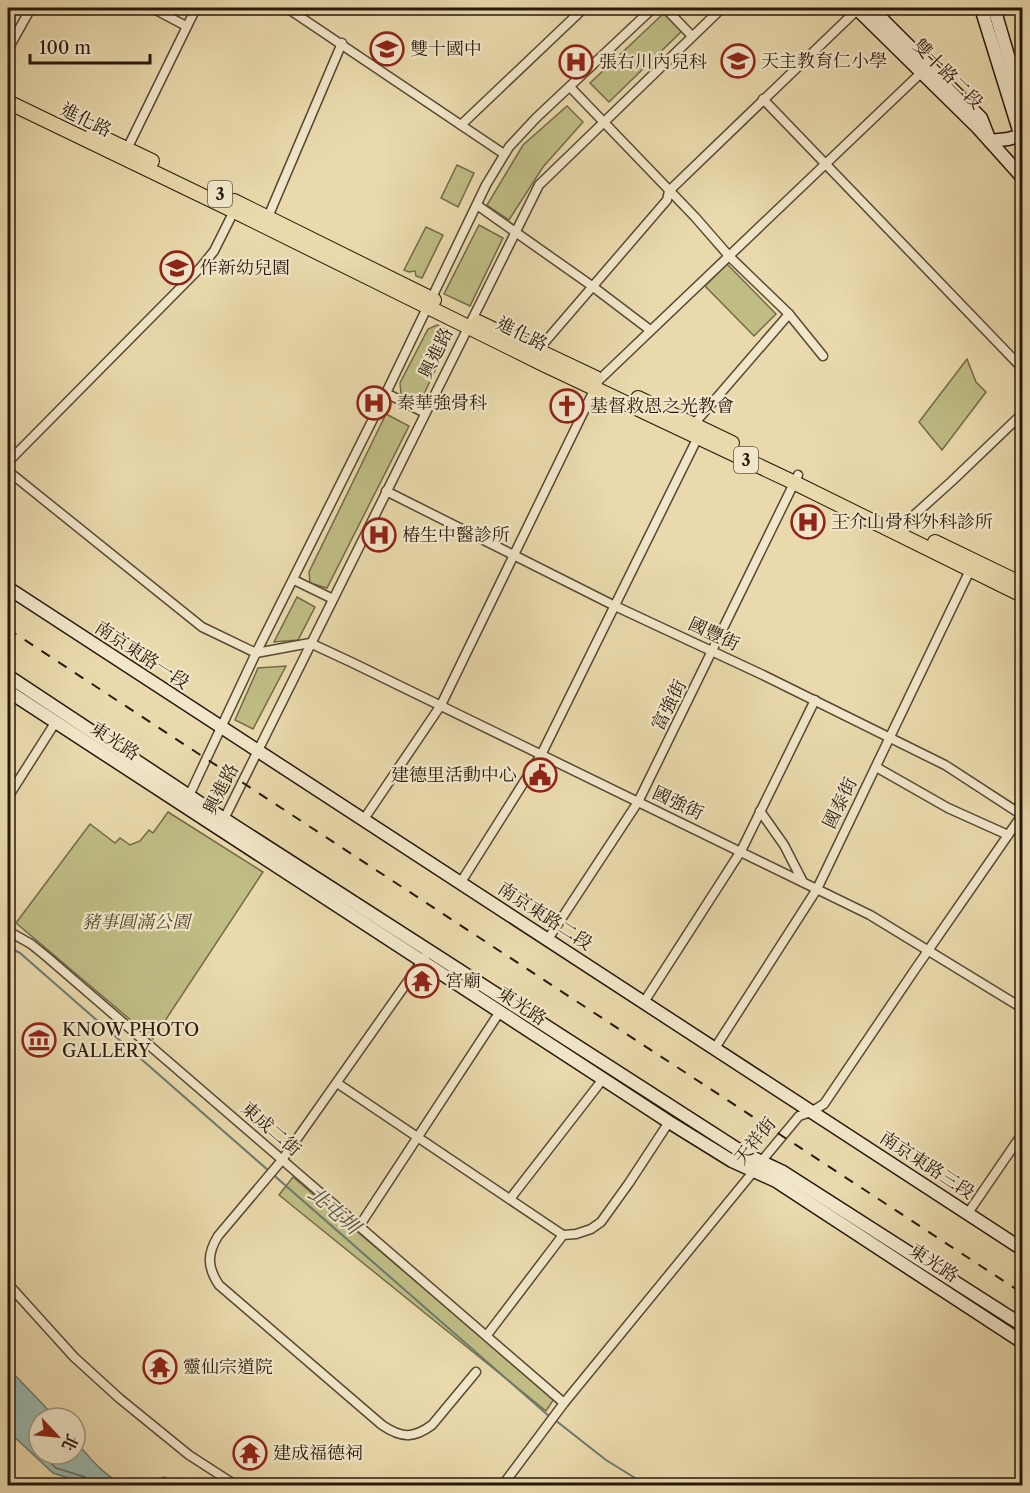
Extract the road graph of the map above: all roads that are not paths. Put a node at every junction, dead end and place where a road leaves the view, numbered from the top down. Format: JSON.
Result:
{"nodes":[{"id":1,"x":31,"y":8,"type":"edge"},
{"id":2,"x":152,"y":8,"type":"edge"},
{"id":3,"x":196,"y":8,"type":"edge"},
{"id":4,"x":287,"y":8,"type":"edge"},
{"id":5,"x":584,"y":8,"type":"edge"},
{"id":6,"x":653,"y":8,"type":"edge"},
{"id":7,"x":665,"y":8,"type":"edge"},
{"id":8,"x":722,"y":8,"type":"edge"},
{"id":9,"x":857,"y":8,"type":"edge"},
{"id":10,"x":871,"y":8,"type":"edge"},
{"id":11,"x":981,"y":8,"type":"edge"},
{"id":12,"x":994,"y":8,"type":"edge"},
{"id":13,"x":186,"y":26,"type":"junction"},
{"id":14,"x":692,"y":36,"type":"junction"},
{"id":15,"x":342,"y":43,"type":"junction"},
{"id":16,"x":8,"y":50,"type":"edge"},
{"id":17,"x":925,"y":69,"type":"junction"},
{"id":18,"x":570,"y":87,"type":"junction"},
{"id":19,"x":8,"y":93,"type":"edge"},
{"id":20,"x":763,"y":99,"type":"junction"},
{"id":21,"x":8,"y":102,"type":"edge"},
{"id":22,"x":1023,"y":103,"type":"edge"},
{"id":23,"x":603,"y":121,"type":"junction"},
{"id":24,"x":461,"y":125,"type":"junction"},
{"id":25,"x":1022,"y":137,"type":"edge"},
{"id":26,"x":990,"y":141,"type":"junction"},
{"id":27,"x":127,"y":149,"type":"junction"},
{"id":28,"x":504,"y":154,"type":"junction"},
{"id":29,"x":825,"y":164,"type":"junction"},
{"id":30,"x":1023,"y":177,"type":"edge"},
{"id":31,"x":669,"y":191,"type":"junction"},
{"id":32,"x":477,"y":205,"type":"junction"},
{"id":33,"x":236,"y":207,"type":"junction"},
{"id":34,"x":268,"y":217,"type":"junction"},
{"id":35,"x":516,"y":232,"type":"junction"},
{"id":36,"x":729,"y":256,"type":"junction"},
{"id":37,"x":592,"y":286,"type":"junction"},
{"id":38,"x":430,"y":303,"type":"junction"},
{"id":39,"x":789,"y":314,"type":"junction"},
{"id":40,"x":470,"y":323,"type":"junction"},
{"id":41,"x":650,"y":330,"type":"junction"},
{"id":42,"x":538,"y":350,"type":"junction"},
{"id":43,"x":823,"y":356,"type":"dead end"},
{"id":44,"x":1023,"y":368,"type":"edge"},
{"id":45,"x":598,"y":384,"type":"junction"},
{"id":46,"x":386,"y":393,"type":"junction"},
{"id":47,"x":425,"y":413,"type":"junction"},
{"id":48,"x":1023,"y":414,"type":"edge"},
{"id":49,"x":696,"y":430,"type":"junction"},
{"id":50,"x":8,"y":462,"type":"edge"},
{"id":51,"x":8,"y":471,"type":"edge"},
{"id":52,"x":796,"y":479,"type":"junction"},
{"id":53,"x":386,"y":491,"type":"junction"},
{"id":54,"x":902,"y":525,"type":"junction"},
{"id":55,"x":513,"y":555,"type":"junction"},
{"id":56,"x":973,"y":565,"type":"junction"},
{"id":57,"x":294,"y":580,"type":"junction"},
{"id":58,"x":1023,"y":584,"type":"edge"},
{"id":59,"x":8,"y":588,"type":"edge"},
{"id":60,"x":1023,"y":595,"type":"edge"},
{"id":61,"x":333,"y":599,"type":"junction"},
{"id":62,"x":615,"y":606,"type":"junction"},
{"id":63,"x":310,"y":643,"type":"junction"},
{"id":64,"x":713,"y":652,"type":"junction"},
{"id":65,"x":256,"y":653,"type":"junction"},
{"id":66,"x":8,"y":676,"type":"edge"},
{"id":67,"x":8,"y":691,"type":"edge"},
{"id":68,"x":815,"y":700,"type":"junction"},
{"id":69,"x":441,"y":705,"type":"junction"},
{"id":70,"x":55,"y":723,"type":"junction"},
{"id":71,"x":221,"y":726,"type":"junction"},
{"id":72,"x":890,"y":737,"type":"junction"},
{"id":73,"x":258,"y":751,"type":"junction"},
{"id":74,"x":541,"y":755,"type":"junction"},
{"id":75,"x":876,"y":766,"type":"junction"},
{"id":76,"x":8,"y":798,"type":"edge"},
{"id":77,"x":186,"y":801,"type":"junction"},
{"id":78,"x":638,"y":802,"type":"junction"},
{"id":79,"x":760,"y":811,"type":"junction"},
{"id":80,"x":1023,"y":815,"type":"edge"},
{"id":81,"x":364,"y":819,"type":"junction"},
{"id":82,"x":221,"y":824,"type":"junction"},
{"id":83,"x":1008,"y":835,"type":"junction"},
{"id":84,"x":741,"y":851,"type":"junction"},
{"id":85,"x":461,"y":882,"type":"junction"},
{"id":86,"x":803,"y":882,"type":"junction"},
{"id":87,"x":817,"y":889,"type":"junction"},
{"id":88,"x":8,"y":931,"type":"edge"},
{"id":89,"x":548,"y":939,"type":"junction"},
{"id":90,"x":928,"y":951,"type":"junction"},
{"id":91,"x":425,"y":957,"type":"junction"},
{"id":92,"x":644,"y":1002,"type":"junction"},
{"id":93,"x":1023,"y":1008,"type":"edge"},
{"id":94,"x":499,"y":1013,"type":"junction"},
{"id":95,"x":715,"y":1048,"type":"junction"},
{"id":96,"x":603,"y":1079,"type":"junction"},
{"id":97,"x":337,"y":1083,"type":"junction"},
{"id":98,"x":811,"y":1112,"type":"junction"},
{"id":99,"x":669,"y":1122,"type":"junction"},
{"id":100,"x":1023,"y":1134,"type":"edge"},
{"id":101,"x":418,"y":1137,"type":"junction"},
{"id":102,"x":282,"y":1160,"type":"junction"},
{"id":103,"x":757,"y":1167,"type":"junction"},
{"id":104,"x":510,"y":1199,"type":"junction"},
{"id":105,"x":968,"y":1213,"type":"junction"},
{"id":106,"x":360,"y":1225,"type":"junction"},
{"id":107,"x":562,"y":1235,"type":"junction"},
{"id":108,"x":1023,"y":1249,"type":"edge"},
{"id":109,"x":8,"y":1284,"type":"edge"},
{"id":110,"x":1023,"y":1325,"type":"edge"},
{"id":111,"x":487,"y":1335,"type":"junction"},
{"id":112,"x":1023,"y":1342,"type":"edge"},
{"id":113,"x":476,"y":1372,"type":"dead end"},
{"id":114,"x":564,"y":1403,"type":"junction"},
{"id":115,"x":237,"y":1485,"type":"edge"},
{"id":116,"x":502,"y":1485,"type":"edge"}],
"edges":[{"from":1,"to":16,"type":"street"},
{"from":2,"to":13,"type":"street"},
{"from":3,"to":13,"type":"street"},
{"from":4,"to":15,"type":"street"},
{"from":5,"to":24,"type":"street"},
{"from":6,"to":18,"type":"street","name":"興進路"},
{"from":7,"to":14,"type":"street"},
{"from":8,"to":14,"type":"street","name":"興進路"},
{"from":9,"to":17,"type":"street","name":"雙十路二段"},
{"from":9,"to":20,"type":"street"},
{"from":10,"to":17,"type":"street","name":"雙十路二段"},
{"from":11,"to":25,"type":"street"},
{"from":12,"to":22,"type":"street"},
{"from":13,"to":27,"type":"street"},
{"from":14,"to":23,"type":"street","name":"興進路"},
{"from":15,"to":24,"type":"street"},
{"from":15,"to":34,"type":"street"},
{"from":17,"to":26,"type":"street","name":"雙十路二段"},
{"from":17,"to":29,"type":"street"},
{"from":18,"to":23,"type":"street"},
{"from":18,"to":28,"type":"street","name":"興進路"},
{"from":19,"to":27,"type":"main road","name":"進化路","number":"3"},
{"from":20,"to":29,"type":"street"},
{"from":20,"to":31,"type":"street"},
{"from":21,"to":33,"type":"main road","name":"進化路","number":"3"},
{"from":23,"to":31,"type":"street"},
{"from":23,"to":35,"type":"street","name":"興進路"},
{"from":24,"to":28,"type":"street"},
{"from":25,"to":26,"type":"street"},
{"from":26,"to":30,"type":"street","name":"雙十路二段"},
{"from":27,"to":33,"type":"main road","name":"進化路","number":"3"},
{"from":28,"to":32,"type":"street","name":"興進路"},
{"from":29,"to":36,"type":"street"},
{"from":29,"to":44,"type":"street"},
{"from":31,"to":36,"type":"street"},
{"from":31,"to":37,"type":"street"},
{"from":32,"to":35,"type":"street"},
{"from":32,"to":38,"type":"street","name":"興進路"},
{"from":33,"to":34,"type":"main road","name":"進化路","number":"3"},
{"from":33,"to":38,"type":"main road","name":"進化路","number":"3"},
{"from":33,"to":50,"type":"street"},
{"from":34,"to":38,"type":"main road","name":"進化路","number":"3"},
{"from":35,"to":37,"type":"street"},
{"from":35,"to":40,"type":"street","name":"興進路"},
{"from":36,"to":39,"type":"street"},
{"from":36,"to":41,"type":"street"},
{"from":37,"to":41,"type":"street"},
{"from":37,"to":42,"type":"street"},
{"from":38,"to":40,"type":"main road","name":"進化路","number":"3"},
{"from":38,"to":46,"type":"street","name":"興進路"},
{"from":39,"to":43,"type":"street"},
{"from":39,"to":49,"type":"street"},
{"from":40,"to":42,"type":"main road","name":"進化路","number":"3"},
{"from":40,"to":45,"type":"main road","name":"進化路","number":"3"},
{"from":40,"to":47,"type":"street","name":"興進路"},
{"from":41,"to":45,"type":"street"},
{"from":42,"to":45,"type":"main road","name":"進化路","number":"3"},
{"from":45,"to":49,"type":"main road","name":"進化路","number":"3"},
{"from":45,"to":55,"type":"street"},
{"from":46,"to":47,"type":"street"},
{"from":46,"to":57,"type":"street","name":"興進路"},
{"from":47,"to":53,"type":"street","name":"興進路"},
{"from":48,"to":54,"type":"street"},
{"from":49,"to":52,"type":"main road","name":"進化路","number":"3"},
{"from":49,"to":62,"type":"street"},
{"from":51,"to":65,"type":"street"},
{"from":52,"to":54,"type":"main road","name":"進化路","number":"3"},
{"from":52,"to":56,"type":"main road","name":"進化路","number":"3"},
{"from":52,"to":64,"type":"street","name":"富強街"},
{"from":53,"to":55,"type":"street","name":"國豐街"},
{"from":53,"to":61,"type":"street","name":"興進路"},
{"from":54,"to":56,"type":"main road","name":"進化路","number":"3"},
{"from":55,"to":62,"type":"street","name":"國豐街"},
{"from":55,"to":69,"type":"street"},
{"from":56,"to":58,"type":"main road","name":"進化路","number":"3"},
{"from":56,"to":60,"type":"main road","name":"進化路","number":"3"},
{"from":56,"to":72,"type":"street","name":"國泰街"},
{"from":57,"to":61,"type":"street"},
{"from":57,"to":65,"type":"street","name":"興進路"},
{"from":59,"to":71,"type":"street","name":"南京東路一段"},
{"from":61,"to":63,"type":"street","name":"興進路"},
{"from":62,"to":64,"type":"street","name":"國豐街"},
{"from":62,"to":74,"type":"street"},
{"from":63,"to":65,"type":"street"},
{"from":63,"to":69,"type":"street","name":"國強街"},
{"from":63,"to":73,"type":"street","name":"興進路"},
{"from":64,"to":68,"type":"street","name":"國豐街"},
{"from":64,"to":78,"type":"street","name":"富強街"},
{"from":65,"to":71,"type":"street","name":"興進路"},
{"from":66,"to":77,"type":"street","name":"東光路"},
{"from":67,"to":70,"type":"street","name":"東光路"},
{"from":68,"to":72,"type":"street","name":"國豐街"},
{"from":68,"to":79,"type":"street"},
{"from":69,"to":74,"type":"street","name":"國強街"},
{"from":69,"to":81,"type":"street"},
{"from":70,"to":76,"type":"street"},
{"from":70,"to":77,"type":"street","name":"東光路"},
{"from":71,"to":73,"type":"street","name":"南京東路一段"},
{"from":71,"to":77,"type":"street","name":"興進路"},
{"from":72,"to":75,"type":"street","name":"國泰街"},
{"from":72,"to":80,"type":"street","name":"國豐街"},
{"from":73,"to":81,"type":"street","name":"南京東路二段"},
{"from":73,"to":82,"type":"street","name":"興進路"},
{"from":74,"to":78,"type":"street","name":"國強街"},
{"from":74,"to":85,"type":"street"},
{"from":75,"to":83,"type":"street"},
{"from":75,"to":87,"type":"street","name":"國泰街"},
{"from":77,"to":82,"type":"street","name":"東光路"},
{"from":78,"to":84,"type":"street","name":"國強街"},
{"from":78,"to":89,"type":"street","name":"富強街"},
{"from":79,"to":84,"type":"street"},
{"from":79,"to":86,"type":"street"},
{"from":80,"to":83,"type":"street","name":"天祥街"},
{"from":81,"to":85,"type":"street","name":"南京東路二段"},
{"from":82,"to":91,"type":"street","name":"東光路"},
{"from":83,"to":90,"type":"street","name":"天祥街"},
{"from":84,"to":86,"type":"street","name":"國強街"},
{"from":84,"to":92,"type":"street"},
{"from":85,"to":89,"type":"street","name":"南京東路二段"},
{"from":86,"to":87,"type":"street","name":"國強街"},
{"from":87,"to":90,"type":"street","name":"國強街"},
{"from":87,"to":95,"type":"street","name":"國泰街"},
{"from":88,"to":102,"type":"street","name":"東成二街"},
{"from":89,"to":92,"type":"street","name":"南京東路二段"},
{"from":90,"to":93,"type":"street","name":"國強街"},
{"from":90,"to":98,"type":"street","name":"天祥街"},
{"from":91,"to":94,"type":"street","name":"東光路"},
{"from":91,"to":97,"type":"street"},
{"from":91,"to":103,"type":"street","name":"東光路"},
{"from":92,"to":95,"type":"street","name":"南京東路二段"},
{"from":94,"to":96,"type":"street","name":"東光路"},
{"from":94,"to":101,"type":"street"},
{"from":95,"to":98,"type":"street","name":"南京東路二段"},
{"from":96,"to":99,"type":"street","name":"東光路"},
{"from":96,"to":104,"type":"street"},
{"from":97,"to":101,"type":"street"},
{"from":97,"to":102,"type":"street"},
{"from":98,"to":103,"type":"street","name":"天祥街"},
{"from":98,"to":105,"type":"street","name":"南京東路三段"},
{"from":99,"to":103,"type":"street","name":"東光路"},
{"from":99,"to":107,"type":"street"},
{"from":100,"to":105,"type":"street"},
{"from":101,"to":104,"type":"street"},
{"from":101,"to":106,"type":"street"},
{"from":102,"to":106,"type":"street","name":"東成二街"},
{"from":102,"to":113,"type":"street"},
{"from":103,"to":110,"type":"street","name":"東光路"},
{"from":103,"to":112,"type":"street","name":"東光路"},
{"from":103,"to":114,"type":"street","name":"天祥街"},
{"from":104,"to":107,"type":"street"},
{"from":105,"to":108,"type":"street","name":"南京東路三段"},
{"from":106,"to":111,"type":"street","name":"東成二街"},
{"from":107,"to":111,"type":"street"},
{"from":109,"to":115,"type":"street"},
{"from":111,"to":114,"type":"street","name":"東成二街"},
{"from":114,"to":116,"type":"street","name":"天祥街"}]}
